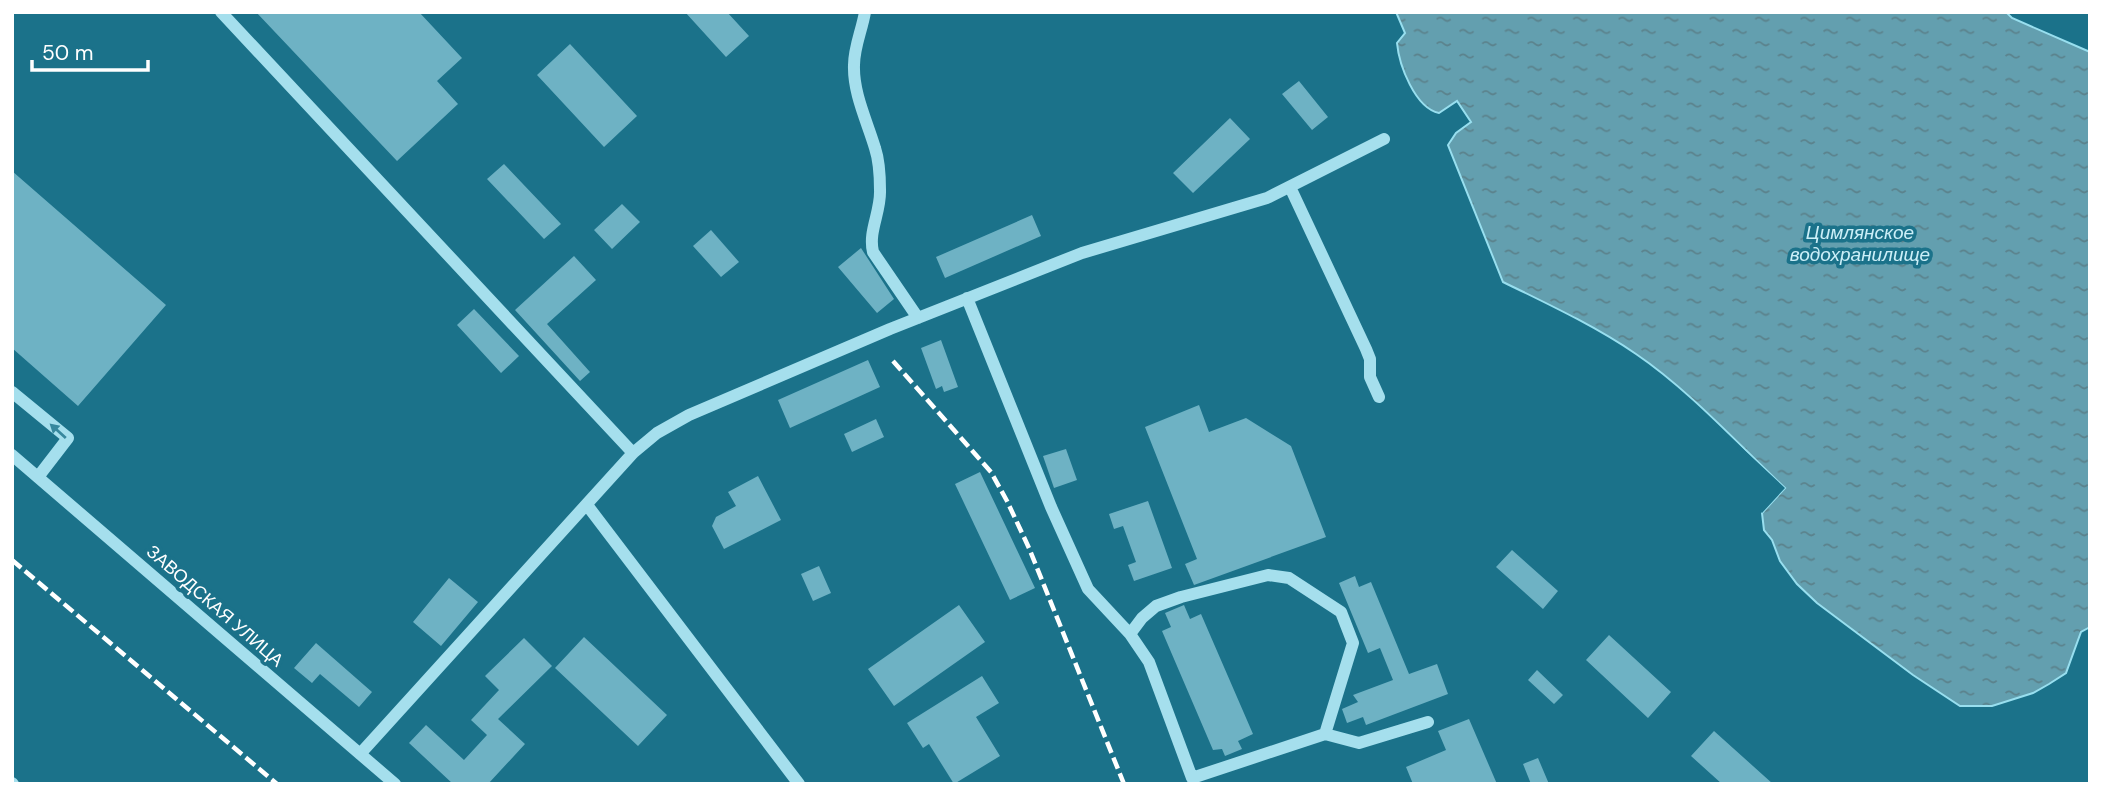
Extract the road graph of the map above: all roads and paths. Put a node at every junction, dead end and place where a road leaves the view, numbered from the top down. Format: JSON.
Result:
{"nodes":[{"id":1,"x":221,"y":12,"type":"edge"},
{"id":2,"x":865,"y":12,"type":"edge"},
{"id":3,"x":1384,"y":139,"type":"dead end"},
{"id":4,"x":1290,"y":187,"type":"junction"},
{"id":5,"x":967,"y":299,"type":"junction"},
{"id":6,"x":918,"y":318,"type":"junction"},
{"id":7,"x":12,"y":392,"type":"edge"},
{"id":8,"x":1379,"y":397,"type":"dead end"},
{"id":9,"x":633,"y":453,"type":"junction"},
{"id":10,"x":12,"y":455,"type":"edge"},
{"id":11,"x":38,"y":477,"type":"junction"},
{"id":12,"x":587,"y":505,"type":"junction"},
{"id":13,"x":1130,"y":634,"type":"junction"},
{"id":14,"x":1428,"y":722,"type":"dead end"},
{"id":15,"x":1325,"y":734,"type":"junction"},
{"id":16,"x":360,"y":754,"type":"junction"},
{"id":17,"x":394,"y":784,"type":"edge"},
{"id":18,"x":799,"y":784,"type":"edge"}],
"edges":[{"from":1,"to":9,"type":"street"},
{"from":2,"to":6,"type":"street"},
{"from":3,"to":4,"type":"street"},
{"from":4,"to":5,"type":"street"},
{"from":4,"to":8,"type":"street"},
{"from":5,"to":6,"type":"street"},
{"from":5,"to":13,"type":"street"},
{"from":6,"to":9,"type":"street"},
{"from":11,"to":7,"type":"street","one_way":true},
{"from":9,"to":12,"type":"street"},
{"from":10,"to":11,"type":"street","name":"ЗАВОДСКАЯ УЛИЦА"},
{"from":11,"to":16,"type":"street","name":"ЗАВОДСКАЯ УЛИЦА"},
{"from":12,"to":16,"type":"street"},
{"from":12,"to":18,"type":"street"},
{"from":13,"to":15,"type":"street"},
{"from":13,"to":15,"type":"street"},
{"from":14,"to":15,"type":"street"},
{"from":16,"to":17,"type":"street","name":"ЗАВОДСКАЯ УЛИЦА"}]}
